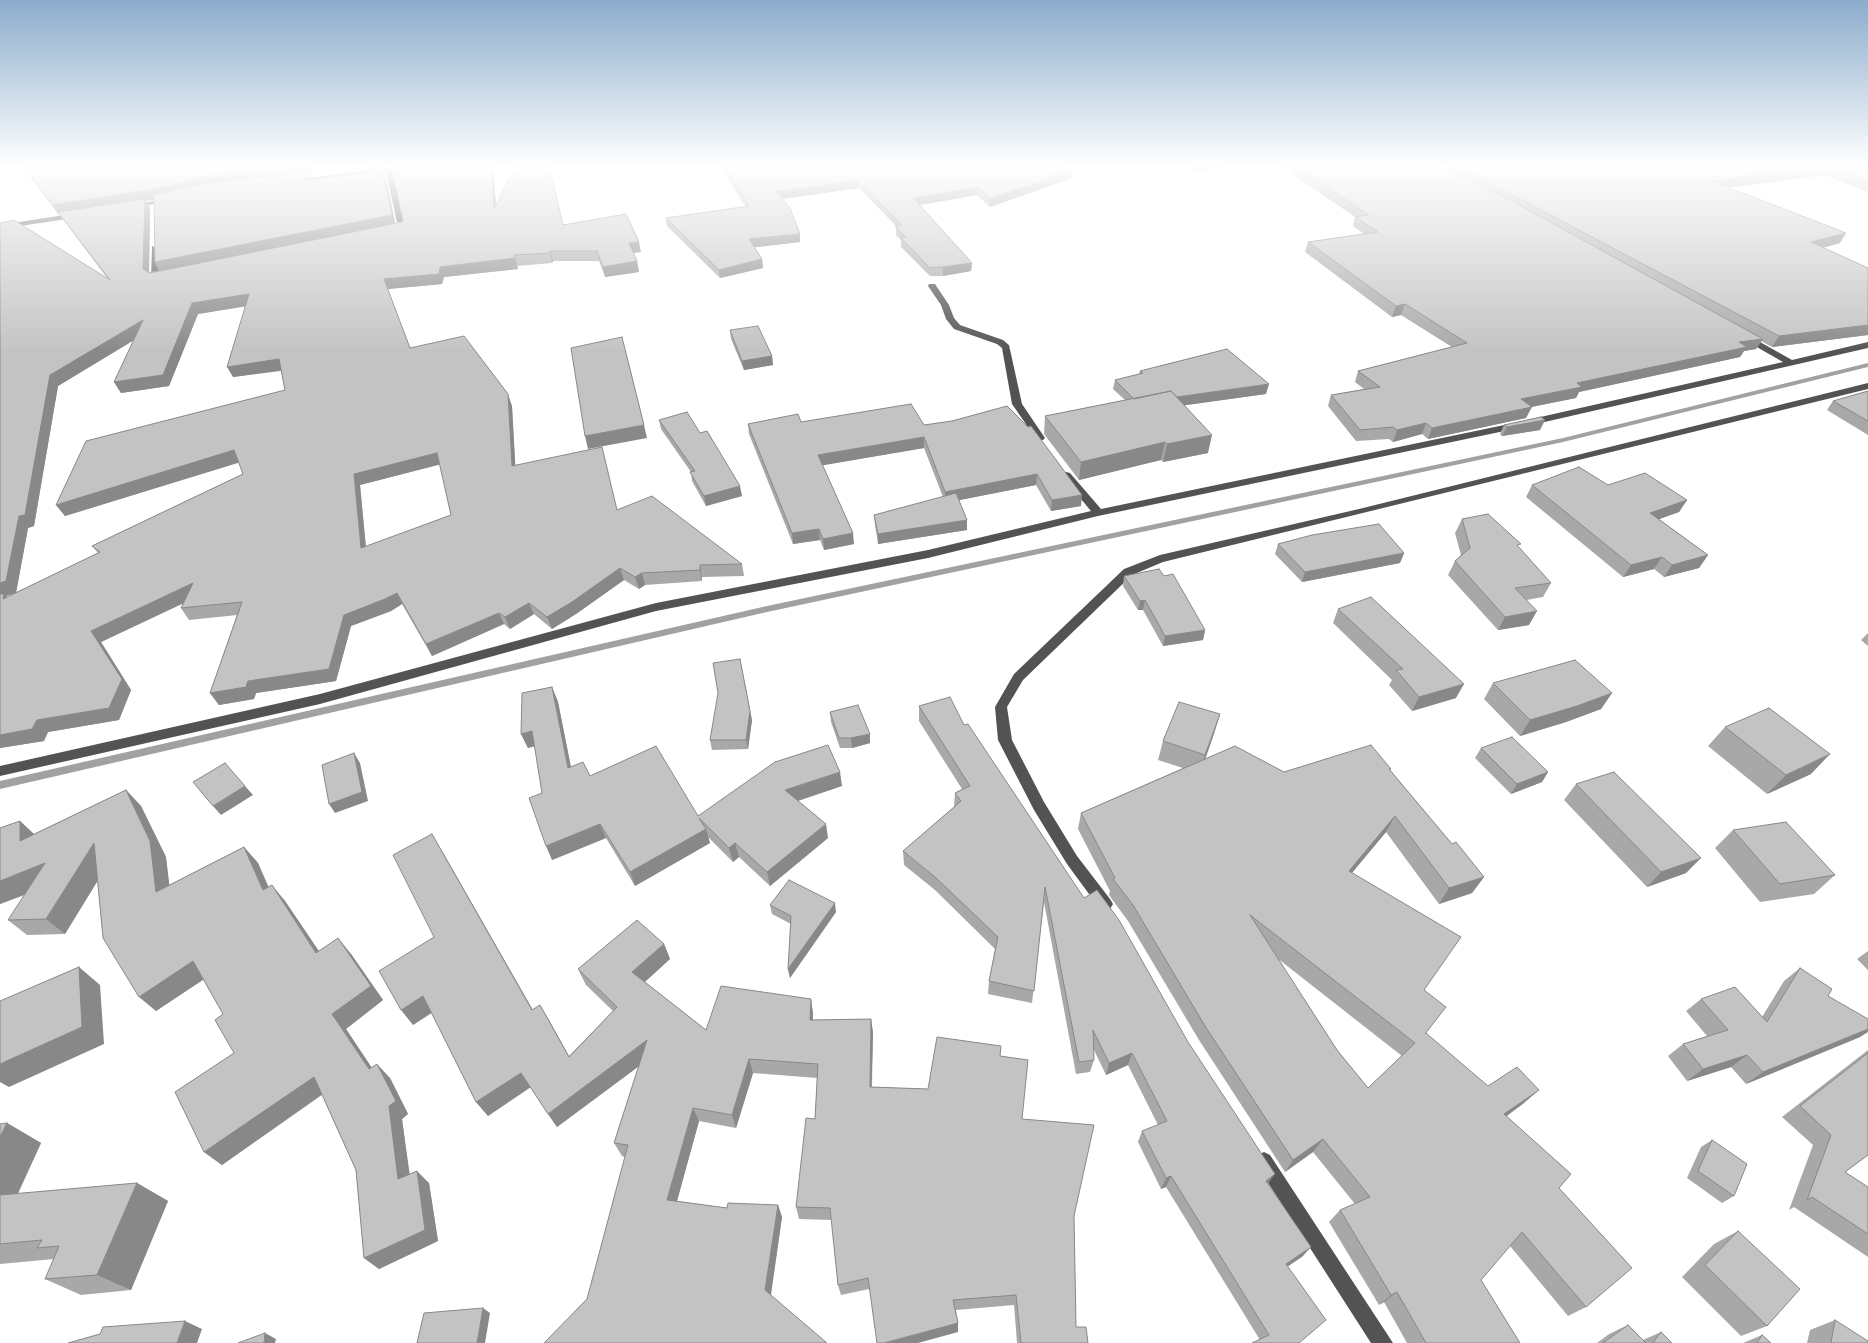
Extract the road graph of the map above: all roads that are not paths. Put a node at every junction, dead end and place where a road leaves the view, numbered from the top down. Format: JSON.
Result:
{"nodes":[{"id":1,"x":402,"y":228,"type":"edge"},
{"id":2,"x":383,"y":232,"type":"edge"},
{"id":3,"x":155,"y":241,"type":"edge"},
{"id":4,"x":174,"y":275,"type":"edge"},
{"id":5,"x":932,"y":286,"type":"dead end"},
{"id":6,"x":1734,"y":330,"type":"edge"},
{"id":7,"x":1868,"y":345,"type":"edge"},
{"id":8,"x":1792,"y":363,"type":"junction"},
{"id":9,"x":1868,"y":386,"type":"edge"},
{"id":10,"x":1045,"y":446,"type":"edge"},
{"id":11,"x":1059,"y":465,"type":"edge"},
{"id":12,"x":1098,"y":513,"type":"junction"},
{"id":13,"x":0,"y":771,"type":"edge"},
{"id":14,"x":1117,"y":920,"type":"edge"},
{"id":15,"x":1255,"y":1147,"type":"edge"},
{"id":16,"x":1383,"y":1343,"type":"edge"}],
"edges":[{"from":1,"to":2,"type":"street"},
{"from":3,"to":4,"type":"street"},
{"from":5,"to":10,"type":"street"},
{"from":6,"to":8,"type":"street"},
{"from":7,"to":8,"type":"street"},
{"from":8,"to":12,"type":"street"},
{"from":9,"to":14,"type":"street"},
{"from":11,"to":12,"type":"street"},
{"from":12,"to":13,"type":"street"},
{"from":15,"to":16,"type":"street"}]}
